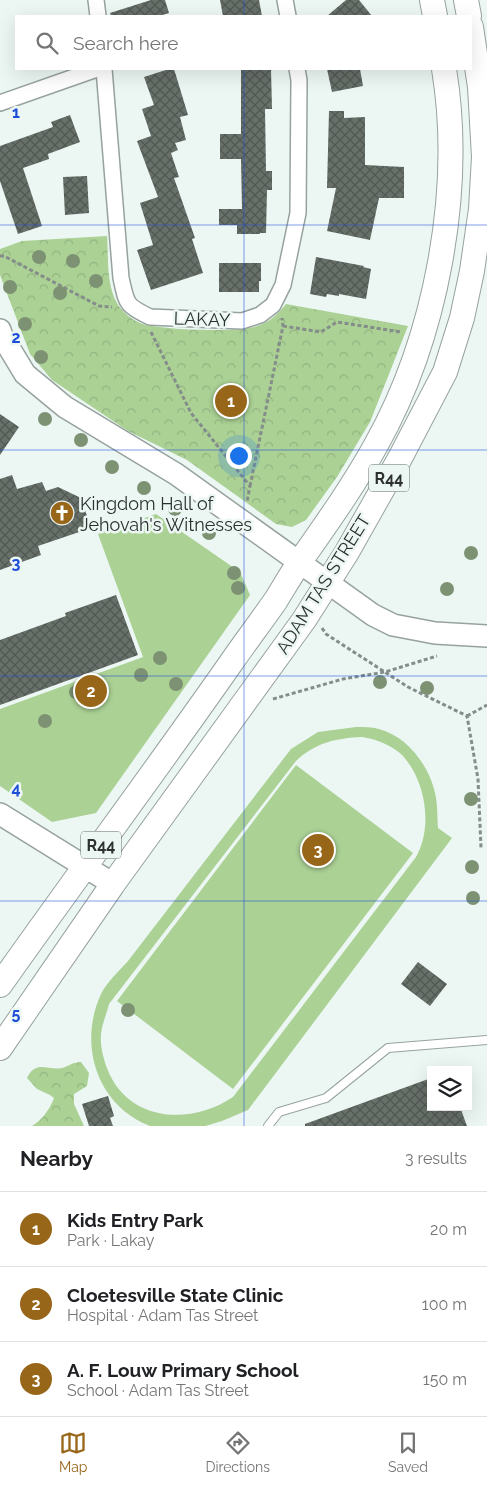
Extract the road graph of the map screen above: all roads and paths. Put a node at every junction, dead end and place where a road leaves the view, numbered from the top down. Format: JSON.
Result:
{"nodes":[{"id":1,"x":96,"y":0,"type":"edge"},
{"id":2,"x":285,"y":0,"type":"edge"},
{"id":3,"x":432,"y":0,"type":"edge"},
{"id":4,"x":466,"y":0,"type":"edge"},
{"id":5,"x":98,"y":15,"type":"edge"},
{"id":6,"x":288,"y":15,"type":"edge"},
{"id":7,"x":435,"y":15,"type":"edge"},
{"id":8,"x":469,"y":15,"type":"edge"},
{"id":9,"x":472,"y":34,"type":"edge"},
{"id":10,"x":94,"y":70,"type":"edge"},
{"id":11,"x":104,"y":70,"type":"edge"},
{"id":12,"x":297,"y":70,"type":"edge"},
{"id":13,"x":444,"y":70,"type":"edge"},
{"id":14,"x":0,"y":103,"type":"edge"},
{"id":15,"x":0,"y":256,"type":"edge"},
{"id":16,"x":117,"y":306,"type":"dead end"},
{"id":17,"x":280,"y":313,"type":"dead end"},
{"id":18,"x":283,"y":326,"type":"junction"},
{"id":19,"x":150,"y":328,"type":"dead end"},
{"id":20,"x":0,"y":330,"type":"edge"},
{"id":21,"x":408,"y":334,"type":"dead end"},
{"id":22,"x":250,"y":486,"type":"junction"},
{"id":23,"x":246,"y":508,"type":"dead end"},
{"id":24,"x":299,"y":563,"type":"junction"},
{"id":25,"x":327,"y":582,"type":"junction"},
{"id":26,"x":321,"y":627,"type":"dead end"},
{"id":27,"x":487,"y":636,"type":"edge"},
{"id":28,"x":437,"y":656,"type":"dead end"},
{"id":29,"x":385,"y":672,"type":"junction"},
{"id":30,"x":272,"y":699,"type":"dead end"},
{"id":31,"x":487,"y":705,"type":"edge"},
{"id":32,"x":467,"y":716,"type":"junction"},
{"id":33,"x":0,"y":814,"type":"edge"},
{"id":34,"x":481,"y":848,"type":"dead end"},
{"id":35,"x":85,"y":866,"type":"junction"},
{"id":36,"x":113,"y":884,"type":"junction"},
{"id":37,"x":0,"y":985,"type":"edge"},
{"id":38,"x":487,"y":1040,"type":"edge"},
{"id":39,"x":0,"y":1048,"type":"edge"},
{"id":40,"x":268,"y":1126,"type":"edge"}],
"edges":[{"from":1,"to":5,"type":"street"},
{"from":2,"to":6,"type":"street"},
{"from":3,"to":7,"type":"main road"},
{"from":4,"to":8,"type":"main road"},
{"from":9,"to":25,"type":"main road","name":"ADAM TAS STREET","number":"R44"},
{"from":10,"to":14,"type":"street"},
{"from":11,"to":12,"type":"street","name":"LAKAY"},
{"from":13,"to":24,"type":"main road","name":"ADAM TAS STREET","number":"R44"},
{"from":15,"to":16,"type":"path"},
{"from":17,"to":18,"type":"path"},
{"from":18,"to":21,"type":"path"},
{"from":18,"to":22,"type":"path"},
{"from":19,"to":22,"type":"path"},
{"from":20,"to":24,"type":"street"},
{"from":22,"to":23,"type":"path"},
{"from":24,"to":25,"type":"street"},
{"from":24,"to":35,"type":"main road","name":"ADAM TAS STREET","number":"R44"},
{"from":25,"to":27,"type":"street"},
{"from":25,"to":36,"type":"main road","name":"ADAM TAS STREET","number":"R44"},
{"from":26,"to":29,"type":"path"},
{"from":28,"to":29,"type":"path"},
{"from":29,"to":30,"type":"path"},
{"from":29,"to":32,"type":"path"},
{"from":31,"to":32,"type":"path"},
{"from":32,"to":34,"type":"path"},
{"from":33,"to":35,"type":"street"},
{"from":35,"to":36,"type":"street"},
{"from":35,"to":37,"type":"main road","name":"ADAM TAS STREET","number":"R44"},
{"from":36,"to":39,"type":"main road","name":"ADAM TAS STREET","number":"R44"},
{"from":38,"to":40,"type":"lane"}]}
